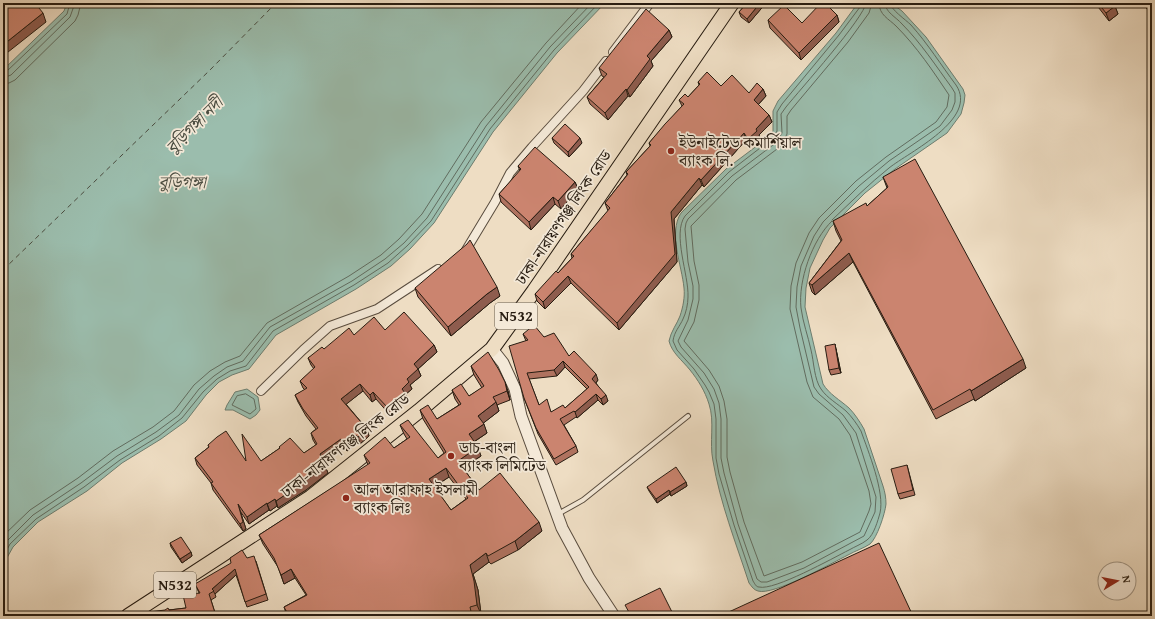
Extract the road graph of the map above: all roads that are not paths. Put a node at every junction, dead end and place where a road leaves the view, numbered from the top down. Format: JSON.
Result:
{"nodes":[{"id":1,"x":650,"y":3,"type":"edge"},
{"id":2,"x":732,"y":3,"type":"edge"},
{"id":3,"x":460,"y":254,"type":"edge"},
{"id":4,"x":447,"y":263,"type":"edge"},
{"id":5,"x":492,"y":349,"type":"junction"},
{"id":6,"x":261,"y":391,"type":"dead end"},
{"id":7,"x":688,"y":416,"type":"dead end"},
{"id":8,"x":557,"y":514,"type":"junction"},
{"id":9,"x":128,"y":616,"type":"edge"},
{"id":10,"x":614,"y":616,"type":"edge"}],
"edges":[{"from":1,"to":3,"type":"street"},
{"from":2,"to":5,"type":"highway","name":"ঢাকা-নারায়ণগঞ্জ লিংক রোড","number":"N532"},
{"from":4,"to":6,"type":"street"},
{"from":5,"to":8,"type":"street"},
{"from":5,"to":9,"type":"highway","name":"ঢাকা-নারায়ণগঞ্জ লিংক রোড","number":"N532"},
{"from":7,"to":8,"type":"lane"},
{"from":8,"to":10,"type":"street"}]}
